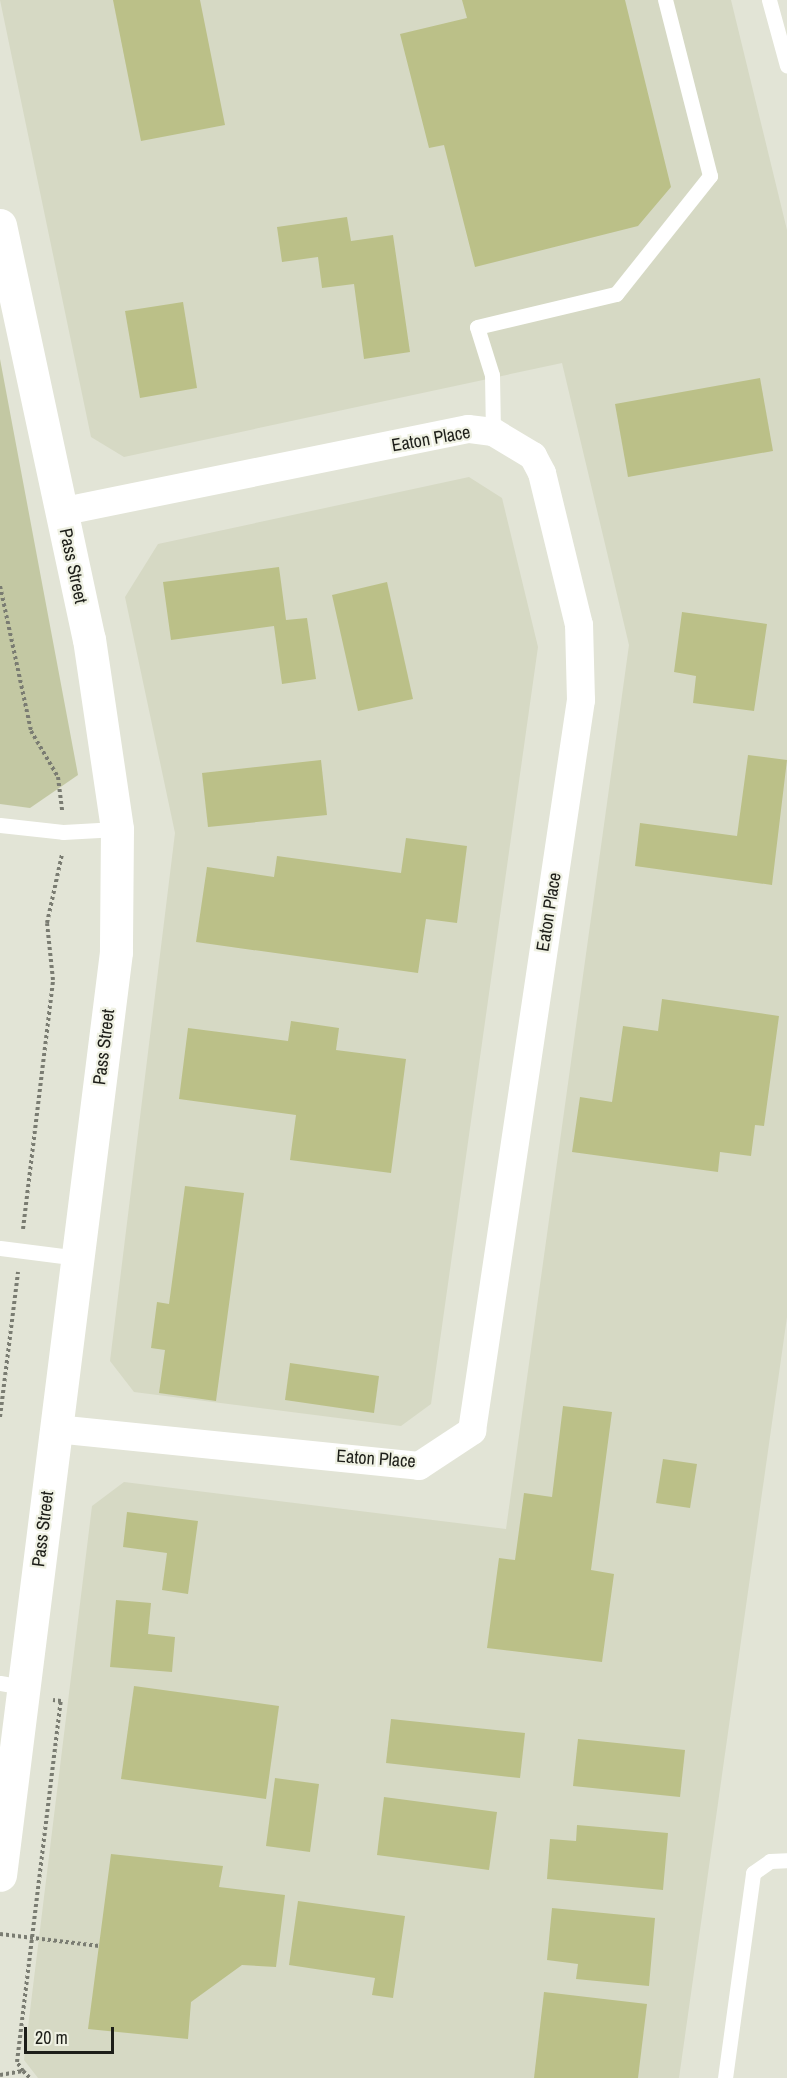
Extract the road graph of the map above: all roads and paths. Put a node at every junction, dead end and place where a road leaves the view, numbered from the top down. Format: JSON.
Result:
{"nodes":[{"id":1,"x":665,"y":0,"type":"edge"},
{"id":2,"x":770,"y":0,"type":"edge"},
{"id":3,"x":787,"y":66,"type":"edge"},
{"id":4,"x":0,"y":225,"type":"edge"},
{"id":5,"x":493,"y":432,"type":"junction"},
{"id":6,"x":62,"y":512,"type":"junction"},
{"id":7,"x":0,"y":586,"type":"edge"},
{"id":8,"x":61,"y":794,"type":"dead end"},
{"id":9,"x":0,"y":825,"type":"edge"},
{"id":10,"x":117,"y":829,"type":"junction"},
{"id":11,"x":62,"y":856,"type":"dead end"},
{"id":12,"x":22,"y":1232,"type":"dead end"},
{"id":13,"x":0,"y":1248,"type":"edge"},
{"id":14,"x":78,"y":1258,"type":"junction"},
{"id":15,"x":16,"y":1281,"type":"dead end"},
{"id":16,"x":0,"y":1417,"type":"edge"},
{"id":17,"x":56,"y":1428,"type":"junction"},
{"id":18,"x":22,"y":1690,"type":"edge"},
{"id":19,"x":787,"y":1860,"type":"edge"},
{"id":20,"x":0,"y":1875,"type":"edge"},
{"id":21,"x":0,"y":1934,"type":"edge"},
{"id":22,"x":33,"y":1938,"type":"junction"},
{"id":23,"x":99,"y":1946,"type":"dead end"},
{"id":24,"x":23,"y":2071,"type":"junction"},
{"id":25,"x":0,"y":2075,"type":"edge"},
{"id":26,"x":30,"y":2078,"type":"edge"},
{"id":27,"x":725,"y":2078,"type":"edge"}],
"edges":[{"from":1,"to":5,"type":"lane"},
{"from":2,"to":3,"type":"lane"},
{"from":4,"to":6,"type":"street","name":"Pass Street"},
{"from":5,"to":6,"type":"street","name":"Eaton Place"},
{"from":5,"to":17,"type":"street","name":"Eaton Place"},
{"from":6,"to":10,"type":"street","name":"Pass Street"},
{"from":7,"to":8,"type":"path"},
{"from":9,"to":10,"type":"lane"},
{"from":10,"to":14,"type":"street","name":"Pass Street"},
{"from":11,"to":12,"type":"path"},
{"from":13,"to":14,"type":"lane"},
{"from":14,"to":17,"type":"street","name":"Pass Street"},
{"from":15,"to":16,"type":"path"},
{"from":17,"to":18,"type":"street","name":"Pass Street"},
{"from":18,"to":20,"type":"street","name":"Pass Street"},
{"from":18,"to":22,"type":"path"},
{"from":19,"to":27,"type":"lane"},
{"from":21,"to":22,"type":"path"},
{"from":22,"to":23,"type":"path"},
{"from":22,"to":24,"type":"path"},
{"from":24,"to":25,"type":"path"},
{"from":24,"to":26,"type":"path"}]}
